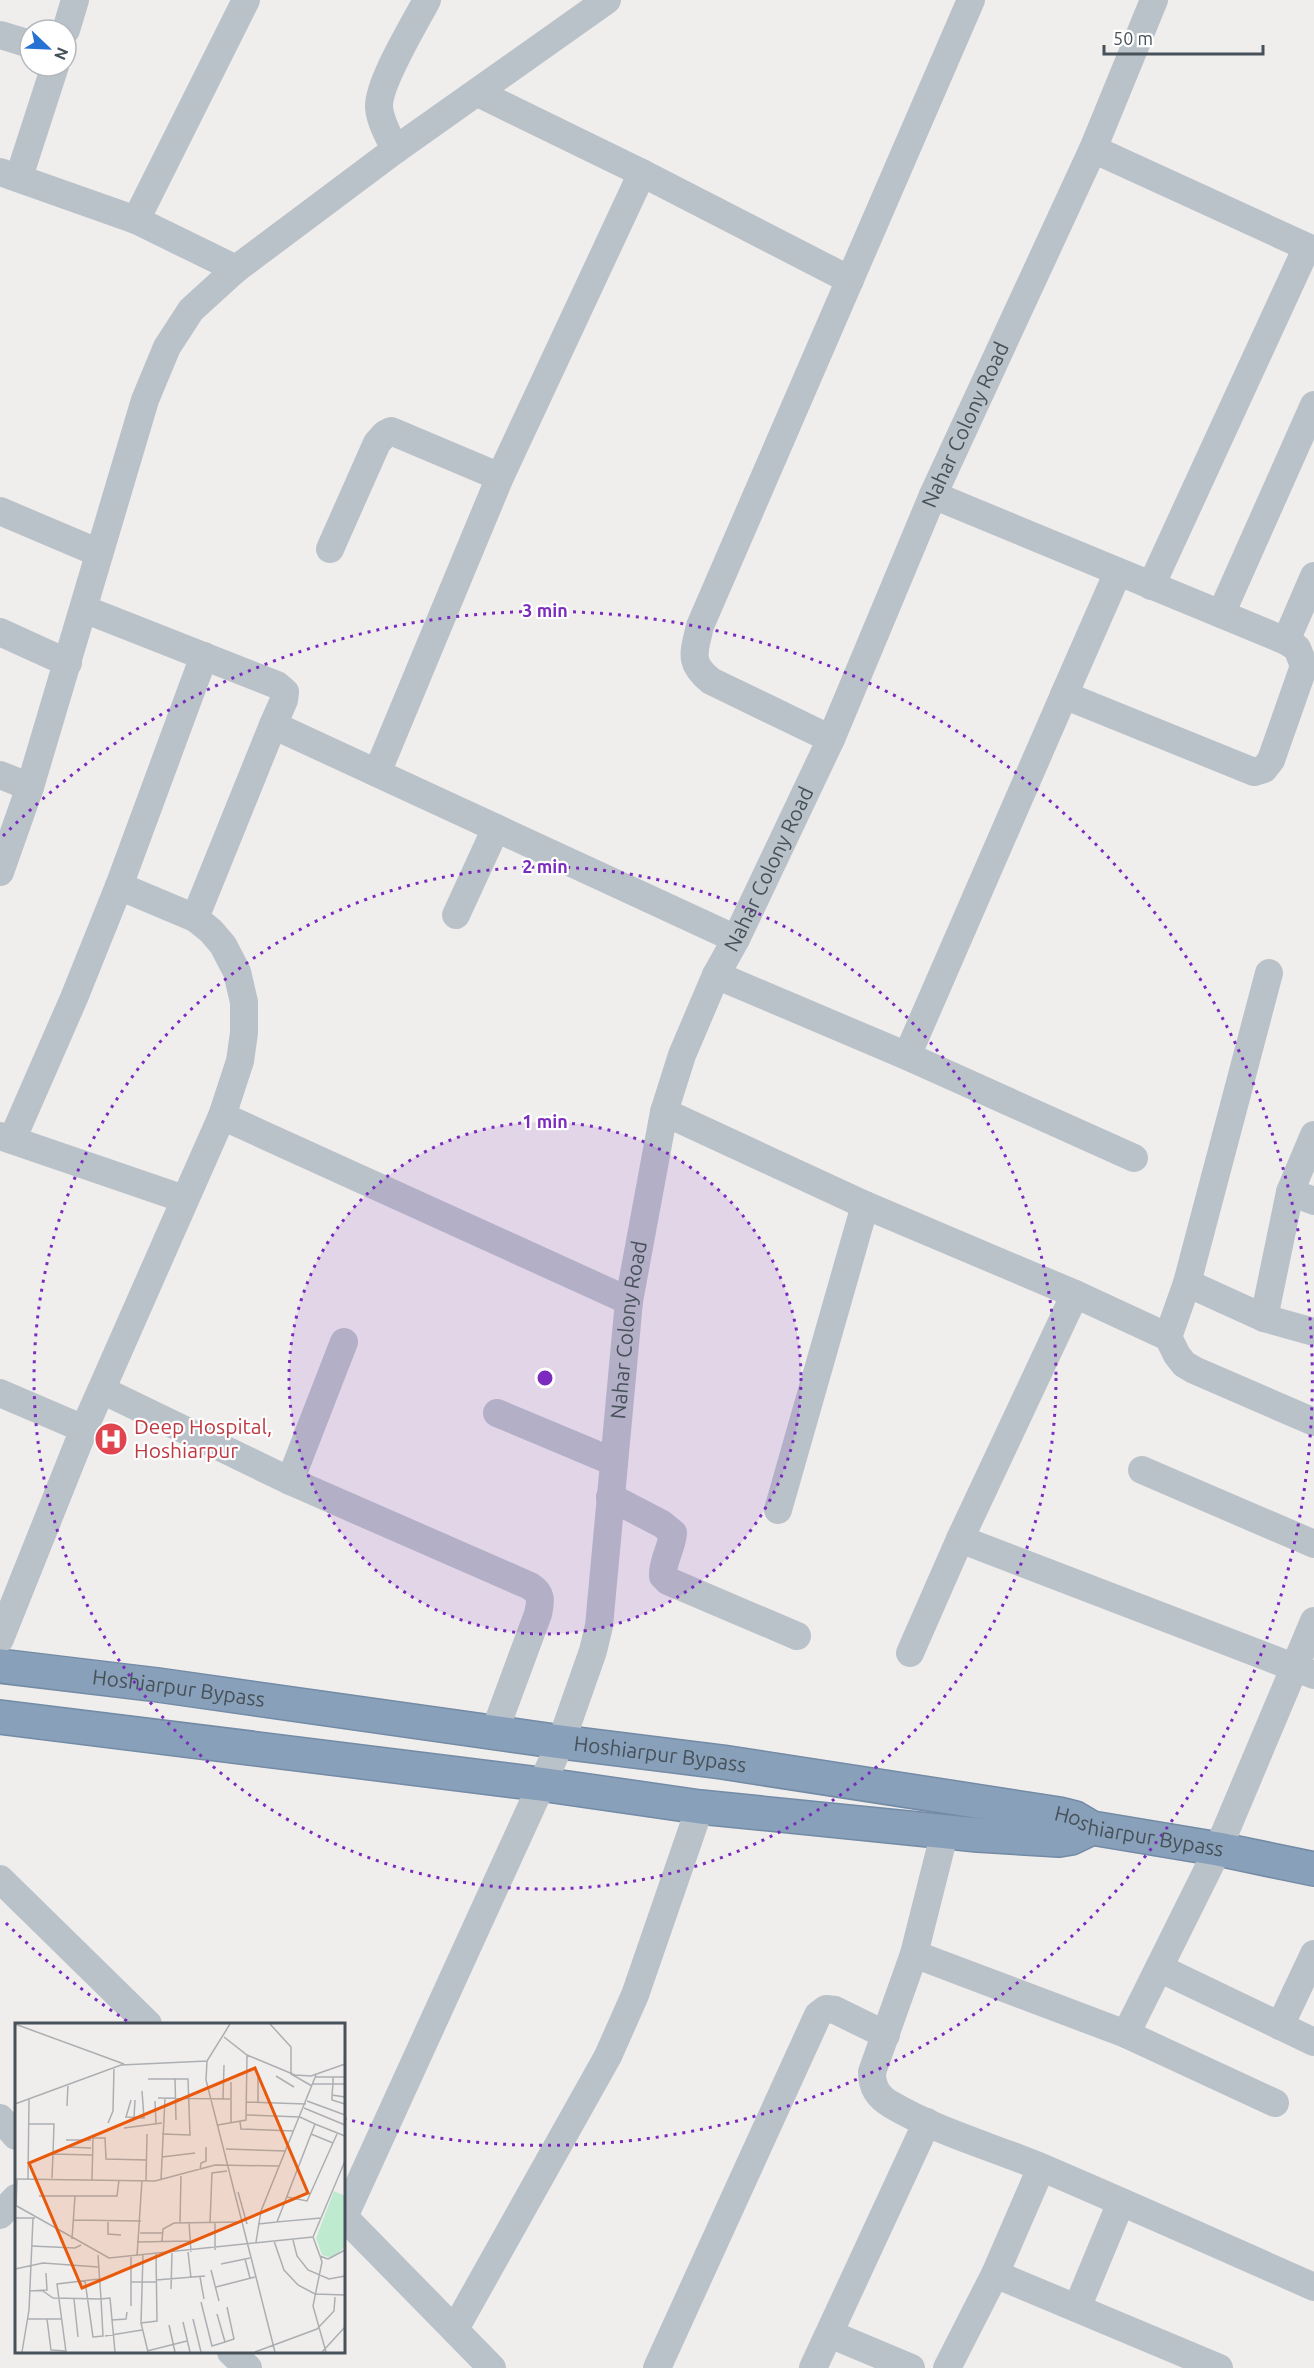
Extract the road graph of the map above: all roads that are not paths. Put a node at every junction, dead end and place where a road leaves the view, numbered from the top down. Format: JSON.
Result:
{"nodes":[{"id":1,"x":75,"y":0,"type":"edge"},
{"id":2,"x":246,"y":0,"type":"edge"},
{"id":3,"x":427,"y":0,"type":"edge"},
{"id":4,"x":606,"y":0,"type":"edge"},
{"id":5,"x":971,"y":0,"type":"edge"},
{"id":6,"x":1154,"y":0,"type":"edge"},
{"id":7,"x":70,"y":18,"type":"edge"},
{"id":8,"x":0,"y":35,"type":"edge"},
{"id":9,"x":18,"y":40,"type":"edge"},
{"id":10,"x":50,"y":78,"type":"edge"},
{"id":11,"x":478,"y":93,"type":"junction"},
{"id":12,"x":1093,"y":149,"type":"junction"},
{"id":13,"x":395,"y":150,"type":"junction"},
{"id":14,"x":642,"y":173,"type":"junction"},
{"id":15,"x":9,"y":175,"type":"edge"},
{"id":16,"x":136,"y":220,"type":"junction"},
{"id":17,"x":1310,"y":249,"type":"edge"},
{"id":18,"x":236,"y":269,"type":"junction"},
{"id":19,"x":850,"y":280,"type":"junction"},
{"id":20,"x":1314,"y":405,"type":"edge"},
{"id":21,"x":500,"y":477,"type":"junction"},
{"id":22,"x":933,"y":495,"type":"junction"},
{"id":23,"x":0,"y":511,"type":"edge"},
{"id":24,"x":330,"y":549,"type":"dead end"},
{"id":25,"x":99,"y":553,"type":"junction"},
{"id":26,"x":1118,"y":572,"type":"junction"},
{"id":27,"x":1314,"y":576,"type":"edge"},
{"id":28,"x":1151,"y":586,"type":"junction"},
{"id":29,"x":84,"y":609,"type":"junction"},
{"id":30,"x":1221,"y":614,"type":"junction"},
{"id":31,"x":0,"y":632,"type":"edge"},
{"id":32,"x":1286,"y":641,"type":"junction"},
{"id":33,"x":204,"y":656,"type":"junction"},
{"id":34,"x":68,"y":663,"type":"junction"},
{"id":35,"x":1064,"y":695,"type":"junction"},
{"id":36,"x":273,"y":725,"type":"junction"},
{"id":37,"x":831,"y":739,"type":"junction"},
{"id":38,"x":377,"y":772,"type":"junction"},
{"id":39,"x":0,"y":775,"type":"edge"},
{"id":40,"x":30,"y":788,"type":"junction"},
{"id":41,"x":496,"y":828,"type":"junction"},
{"id":42,"x":0,"y":872,"type":"edge"},
{"id":43,"x":119,"y":886,"type":"junction"},
{"id":44,"x":456,"y":915,"type":"dead end"},
{"id":45,"x":195,"y":918,"type":"junction"},
{"id":46,"x":736,"y":939,"type":"junction"},
{"id":47,"x":1269,"y":973,"type":"dead end"},
{"id":48,"x":716,"y":975,"type":"junction"},
{"id":49,"x":907,"y":1056,"type":"junction"},
{"id":50,"x":664,"y":1112,"type":"junction"},
{"id":51,"x":222,"y":1116,"type":"junction"},
{"id":52,"x":1314,"y":1135,"type":"edge"},
{"id":53,"x":6,"y":1138,"type":"edge"},
{"id":54,"x":1134,"y":1158,"type":"dead end"},
{"id":55,"x":1302,"y":1196,"type":"edge"},
{"id":56,"x":184,"y":1199,"type":"junction"},
{"id":57,"x":865,"y":1205,"type":"junction"},
{"id":58,"x":1186,"y":1282,"type":"junction"},
{"id":59,"x":1076,"y":1294,"type":"junction"},
{"id":60,"x":629,"y":1302,"type":"junction"},
{"id":61,"x":1264,"y":1318,"type":"junction"},
{"id":62,"x":1314,"y":1332,"type":"edge"},
{"id":63,"x":1168,"y":1337,"type":"junction"},
{"id":64,"x":344,"y":1342,"type":"dead end"},
{"id":65,"x":102,"y":1390,"type":"junction"},
{"id":66,"x":0,"y":1393,"type":"edge"},
{"id":67,"x":497,"y":1413,"type":"dead end"},
{"id":68,"x":1314,"y":1422,"type":"edge"},
{"id":69,"x":84,"y":1429,"type":"junction"},
{"id":70,"x":614,"y":1462,"type":"junction"},
{"id":71,"x":1142,"y":1470,"type":"dead end"},
{"id":72,"x":290,"y":1481,"type":"junction"},
{"id":73,"x":610,"y":1497,"type":"junction"},
{"id":74,"x":778,"y":1510,"type":"dead end"},
{"id":75,"x":960,"y":1539,"type":"junction"},
{"id":76,"x":1314,"y":1544,"type":"edge"},
{"id":77,"x":1314,"y":1622,"type":"edge"},
{"id":78,"x":797,"y":1636,"type":"dead end"},
{"id":79,"x":0,"y":1639,"type":"edge"},
{"id":80,"x":910,"y":1653,"type":"dead end"},
{"id":81,"x":0,"y":1666,"type":"edge"},
{"id":82,"x":1304,"y":1672,"type":"edge"},
{"id":83,"x":0,"y":1717,"type":"edge"},
{"id":84,"x":494,"y":1732,"type":"junction"},
{"id":85,"x":561,"y":1742,"type":"junction"},
{"id":86,"x":540,"y":1784,"type":"junction"},
{"id":87,"x":700,"y":1807,"type":"junction"},
{"id":88,"x":1092,"y":1828,"type":"junction"},
{"id":89,"x":945,"y":1831,"type":"junction"},
{"id":90,"x":1218,"y":1849,"type":"junction"},
{"id":91,"x":1314,"y":1869,"type":"edge"},
{"id":92,"x":0,"y":1880,"type":"edge"},
{"id":93,"x":914,"y":1954,"type":"junction"},
{"id":94,"x":1314,"y":1954,"type":"edge"},
{"id":95,"x":1159,"y":1968,"type":"junction"},
{"id":96,"x":146,"y":2023,"type":"edge"},
{"id":97,"x":1280,"y":2026,"type":"junction"},
{"id":98,"x":1126,"y":2034,"type":"junction"},
{"id":99,"x":886,"y":2035,"type":"junction"},
{"id":100,"x":1314,"y":2042,"type":"edge"},
{"id":101,"x":1275,"y":2103,"type":"dead end"},
{"id":102,"x":0,"y":2118,"type":"edge"},
{"id":103,"x":927,"y":2122,"type":"junction"},
{"id":104,"x":15,"y":2135,"type":"edge"},
{"id":105,"x":1041,"y":2168,"type":"junction"},
{"id":106,"x":15,"y":2199,"type":"edge"},
{"id":107,"x":1121,"y":2202,"type":"junction"},
{"id":108,"x":0,"y":2215,"type":"edge"},
{"id":109,"x":345,"y":2215,"type":"edge"},
{"id":110,"x":345,"y":2218,"type":"edge"},
{"id":111,"x":995,"y":2274,"type":"junction"},
{"id":112,"x":1314,"y":2287,"type":"edge"},
{"id":113,"x":1077,"y":2308,"type":"junction"},
{"id":114,"x":455,"y":2330,"type":"junction"},
{"id":115,"x":830,"y":2334,"type":"junction"},
{"id":116,"x":232,"y":2353,"type":"edge"},
{"id":117,"x":248,"y":2368,"type":"edge"},
{"id":118,"x":492,"y":2368,"type":"edge"},
{"id":119,"x":657,"y":2368,"type":"edge"},
{"id":120,"x":813,"y":2368,"type":"edge"},
{"id":121,"x":910,"y":2368,"type":"edge"},
{"id":122,"x":947,"y":2368,"type":"edge"},
{"id":123,"x":1219,"y":2368,"type":"edge"}],
"edges":[{"from":1,"to":7,"type":"street"},
{"from":2,"to":16,"type":"street"},
{"from":3,"to":13,"type":"street"},
{"from":4,"to":11,"type":"street"},
{"from":5,"to":19,"type":"street"},
{"from":6,"to":12,"type":"street","name":"Nahar Colony Road"},
{"from":8,"to":9,"type":"street"},
{"from":10,"to":15,"type":"street"},
{"from":11,"to":13,"type":"street"},
{"from":11,"to":14,"type":"street"},
{"from":12,"to":17,"type":"street"},
{"from":12,"to":22,"type":"street","name":"Nahar Colony Road"},
{"from":13,"to":18,"type":"street"},
{"from":14,"to":19,"type":"street"},
{"from":14,"to":21,"type":"street"},
{"from":15,"to":16,"type":"street"},
{"from":16,"to":18,"type":"street"},
{"from":17,"to":28,"type":"street"},
{"from":18,"to":25,"type":"street"},
{"from":19,"to":37,"type":"street"},
{"from":20,"to":30,"type":"street"},
{"from":21,"to":24,"type":"street"},
{"from":21,"to":38,"type":"street"},
{"from":22,"to":26,"type":"street"},
{"from":22,"to":37,"type":"street","name":"Nahar Colony Road"},
{"from":23,"to":25,"type":"street"},
{"from":25,"to":29,"type":"street"},
{"from":26,"to":28,"type":"street"},
{"from":26,"to":35,"type":"street"},
{"from":27,"to":32,"type":"street"},
{"from":28,"to":30,"type":"street"},
{"from":29,"to":33,"type":"street"},
{"from":29,"to":34,"type":"street"},
{"from":30,"to":32,"type":"street"},
{"from":31,"to":34,"type":"street"},
{"from":32,"to":35,"type":"street"},
{"from":33,"to":36,"type":"street"},
{"from":33,"to":43,"type":"street"},
{"from":34,"to":40,"type":"street"},
{"from":35,"to":49,"type":"street"},
{"from":36,"to":38,"type":"street"},
{"from":36,"to":45,"type":"street"},
{"from":37,"to":46,"type":"street","name":"Nahar Colony Road"},
{"from":38,"to":41,"type":"street"},
{"from":39,"to":40,"type":"street"},
{"from":40,"to":42,"type":"street"},
{"from":41,"to":44,"type":"street"},
{"from":41,"to":46,"type":"street"},
{"from":43,"to":45,"type":"street"},
{"from":43,"to":53,"type":"street"},
{"from":45,"to":51,"type":"street"},
{"from":46,"to":48,"type":"street","name":"Nahar Colony Road"},
{"from":47,"to":58,"type":"street"},
{"from":48,"to":49,"type":"street"},
{"from":48,"to":50,"type":"street","name":"Nahar Colony Road"},
{"from":49,"to":54,"type":"street"},
{"from":50,"to":57,"type":"street"},
{"from":50,"to":60,"type":"street","name":"Nahar Colony Road"},
{"from":51,"to":56,"type":"street"},
{"from":51,"to":60,"type":"street"},
{"from":52,"to":55,"type":"street"},
{"from":53,"to":56,"type":"street"},
{"from":55,"to":61,"type":"street"},
{"from":56,"to":65,"type":"street"},
{"from":57,"to":59,"type":"street"},
{"from":57,"to":74,"type":"street"},
{"from":58,"to":61,"type":"street"},
{"from":58,"to":63,"type":"street"},
{"from":59,"to":63,"type":"street"},
{"from":59,"to":75,"type":"street"},
{"from":60,"to":70,"type":"street","name":"Nahar Colony Road"},
{"from":61,"to":62,"type":"street"},
{"from":63,"to":68,"type":"street"},
{"from":64,"to":72,"type":"street"},
{"from":65,"to":69,"type":"street"},
{"from":65,"to":72,"type":"street"},
{"from":66,"to":69,"type":"street"},
{"from":67,"to":70,"type":"street"},
{"from":69,"to":79,"type":"street"},
{"from":70,"to":73,"type":"street","name":"Nahar Colony Road"},
{"from":71,"to":76,"type":"street"},
{"from":72,"to":84,"type":"street"},
{"from":73,"to":78,"type":"street"},
{"from":73,"to":85,"type":"street","name":"Nahar Colony Road"},
{"from":75,"to":80,"type":"street"},
{"from":75,"to":82,"type":"street"},
{"from":77,"to":82,"type":"street"},
{"from":81,"to":84,"type":"highway","name":"Hoshiarpur Bypass"},
{"from":82,"to":90,"type":"street"},
{"from":83,"to":86,"type":"highway"},
{"from":84,"to":85,"type":"highway","name":"Hoshiarpur Bypass"},
{"from":85,"to":86,"type":"street","name":"Nahar Colony Road"},
{"from":85,"to":88,"type":"highway","name":"Hoshiarpur Bypass"},
{"from":86,"to":87,"type":"highway"},
{"from":86,"to":109,"type":"street","name":"Nahar Colony Road"},
{"from":87,"to":89,"type":"highway"},
{"from":87,"to":114,"type":"street"},
{"from":88,"to":89,"type":"highway"},
{"from":88,"to":90,"type":"highway","name":"Hoshiarpur Bypass"},
{"from":89,"to":93,"type":"street"},
{"from":90,"to":91,"type":"highway","name":"Hoshiarpur Bypass"},
{"from":90,"to":95,"type":"street"},
{"from":92,"to":96,"type":"street"},
{"from":93,"to":98,"type":"street"},
{"from":93,"to":99,"type":"street"},
{"from":94,"to":97,"type":"street"},
{"from":95,"to":97,"type":"street"},
{"from":95,"to":98,"type":"street"},
{"from":97,"to":100,"type":"street"},
{"from":98,"to":101,"type":"street"},
{"from":99,"to":103,"type":"street"},
{"from":99,"to":119,"type":"street"},
{"from":102,"to":104,"type":"street"},
{"from":103,"to":105,"type":"street"},
{"from":103,"to":115,"type":"street"},
{"from":105,"to":107,"type":"street"},
{"from":105,"to":111,"type":"street"},
{"from":106,"to":108,"type":"street"},
{"from":107,"to":112,"type":"street"},
{"from":107,"to":113,"type":"street"},
{"from":110,"to":114,"type":"street"},
{"from":111,"to":113,"type":"street"},
{"from":111,"to":122,"type":"street"},
{"from":113,"to":123,"type":"street"},
{"from":114,"to":118,"type":"street"},
{"from":115,"to":120,"type":"street"},
{"from":115,"to":121,"type":"street"},
{"from":116,"to":117,"type":"street"}]}
